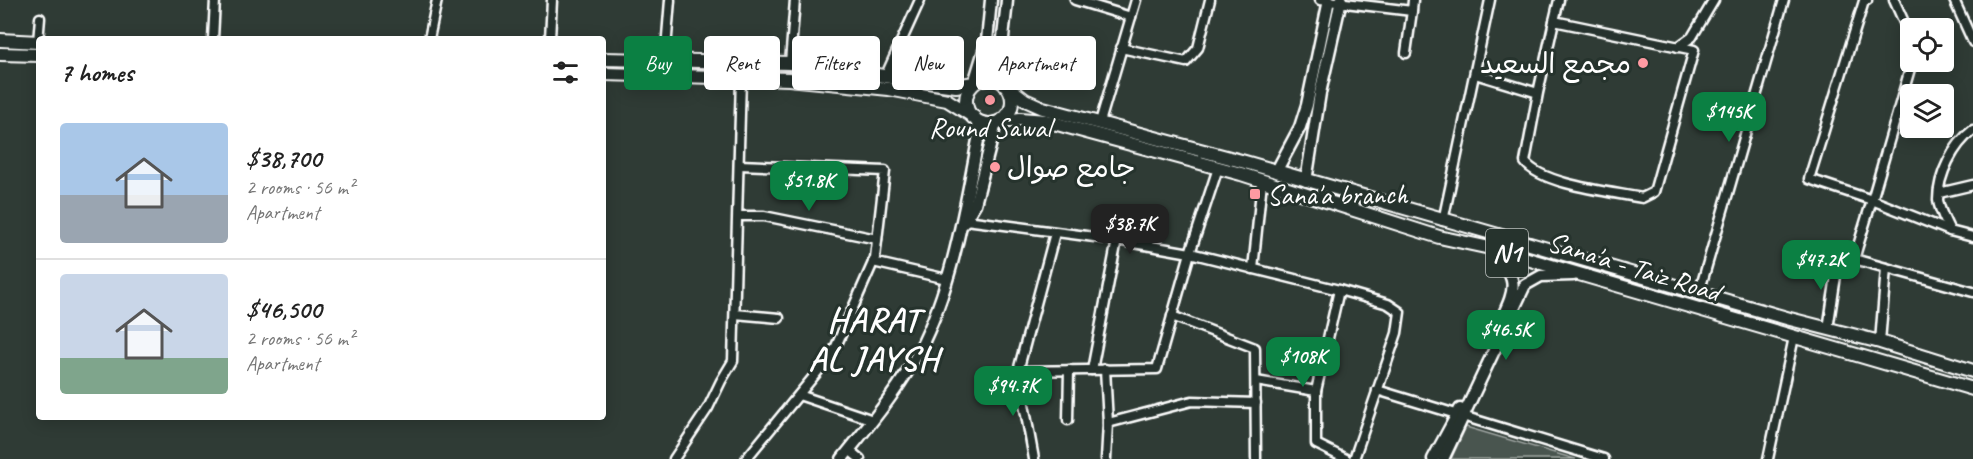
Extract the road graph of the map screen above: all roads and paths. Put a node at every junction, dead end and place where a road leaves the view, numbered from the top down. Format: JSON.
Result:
{"nodes":[{"id":1,"x":215,"y":0,"type":"edge"},
{"id":2,"x":437,"y":0,"type":"edge"},
{"id":3,"x":552,"y":0,"type":"edge"},
{"id":4,"x":670,"y":0,"type":"edge"},
{"id":5,"x":795,"y":0,"type":"edge"},
{"id":6,"x":920,"y":0,"type":"edge"},
{"id":7,"x":991,"y":0,"type":"edge"},
{"id":8,"x":1007,"y":0,"type":"edge"},
{"id":9,"x":1075,"y":0,"type":"edge"},
{"id":10,"x":1136,"y":0,"type":"edge"},
{"id":11,"x":1210,"y":0,"type":"edge"},
{"id":12,"x":1413,"y":0,"type":"edge"},
{"id":13,"x":1490,"y":0,"type":"edge"},
{"id":14,"x":1559,"y":0,"type":"edge"},
{"id":15,"x":1714,"y":0,"type":"edge"},
{"id":16,"x":1867,"y":0,"type":"edge"},
{"id":17,"x":1894,"y":0,"type":"edge"},
{"id":18,"x":1954,"y":0,"type":"edge"},
{"id":19,"x":1326,"y":1,"type":"edge"},
{"id":20,"x":1780,"y":1,"type":"edge"},
{"id":21,"x":1341,"y":2,"type":"edge"},
{"id":22,"x":1412,"y":10,"type":"junction"},
{"id":23,"x":1131,"y":17,"type":"junction"},
{"id":24,"x":40,"y":18,"type":"dead end"},
{"id":25,"x":1902,"y":18,"type":"edge"},
{"id":26,"x":1554,"y":21,"type":"junction"},
{"id":27,"x":39,"y":36,"type":"edge"},
{"id":28,"x":213,"y":36,"type":"edge"},
{"id":29,"x":430,"y":36,"type":"edge"},
{"id":30,"x":550,"y":36,"type":"edge"},
{"id":31,"x":667,"y":36,"type":"edge"},
{"id":32,"x":1004,"y":36,"type":"edge"},
{"id":33,"x":0,"y":40,"type":"edge"},
{"id":34,"x":36,"y":42,"type":"edge"},
{"id":35,"x":1973,"y":42,"type":"edge"},
{"id":36,"x":1678,"y":47,"type":"junction"},
{"id":37,"x":1121,"y":48,"type":"junction"},
{"id":38,"x":1406,"y":53,"type":"dead end"},
{"id":39,"x":0,"y":54,"type":"edge"},
{"id":40,"x":36,"y":55,"type":"edge"},
{"id":41,"x":606,"y":59,"type":"edge"},
{"id":42,"x":624,"y":60,"type":"edge"},
{"id":43,"x":692,"y":61,"type":"edge"},
{"id":44,"x":790,"y":63,"type":"junction"},
{"id":45,"x":1909,"y":72,"type":"edge"},
{"id":46,"x":606,"y":74,"type":"edge"},
{"id":47,"x":1475,"y":74,"type":"junction"},
{"id":48,"x":886,"y":75,"type":"junction"},
{"id":49,"x":704,"y":77,"type":"edge"},
{"id":50,"x":780,"y":81,"type":"edge"},
{"id":51,"x":974,"y":83,"type":"junction"},
{"id":52,"x":741,"y":90,"type":"edge"},
{"id":53,"x":1008,"y":90,"type":"edge"},
{"id":54,"x":1012,"y":90,"type":"edge"},
{"id":55,"x":1538,"y":93,"type":"junction"},
{"id":56,"x":1042,"y":113,"type":"junction"},
{"id":57,"x":974,"y":117,"type":"junction"},
{"id":58,"x":1100,"y":122,"type":"junction"},
{"id":59,"x":996,"y":123,"type":"junction"},
{"id":60,"x":1973,"y":130,"type":"edge"},
{"id":61,"x":739,"y":165,"type":"junction"},
{"id":62,"x":1218,"y":168,"type":"junction"},
{"id":63,"x":1243,"y":168,"type":"junction"},
{"id":64,"x":1276,"y":172,"type":"junction"},
{"id":65,"x":1262,"y":181,"type":"junction"},
{"id":66,"x":1306,"y":182,"type":"junction"},
{"id":67,"x":1973,"y":185,"type":"edge"},
{"id":68,"x":1939,"y":193,"type":"junction"},
{"id":69,"x":1872,"y":200,"type":"junction"},
{"id":70,"x":738,"y":216,"type":"junction"},
{"id":71,"x":966,"y":220,"type":"junction"},
{"id":72,"x":1443,"y":221,"type":"junction"},
{"id":73,"x":1950,"y":231,"type":"junction"},
{"id":74,"x":1055,"y":233,"type":"junction"},
{"id":75,"x":957,"y":235,"type":"junction"},
{"id":76,"x":1973,"y":237,"type":"edge"},
{"id":77,"x":877,"y":238,"type":"junction"},
{"id":78,"x":1117,"y":240,"type":"junction"},
{"id":79,"x":1490,"y":248,"type":"junction"},
{"id":80,"x":1799,"y":249,"type":"dead end"},
{"id":81,"x":1190,"y":253,"type":"junction"},
{"id":82,"x":1839,"y":256,"type":"junction"},
{"id":83,"x":1854,"y":259,"type":"junction"},
{"id":84,"x":873,"y":262,"type":"junction"},
{"id":85,"x":1886,"y":268,"type":"junction"},
{"id":86,"x":1253,"y":269,"type":"junction"},
{"id":87,"x":1578,"y":274,"type":"junction"},
{"id":88,"x":947,"y":279,"type":"junction"},
{"id":89,"x":1339,"y":290,"type":"junction"},
{"id":90,"x":1973,"y":292,"type":"edge"},
{"id":91,"x":1700,"y":293,"type":"junction"},
{"id":92,"x":735,"y":314,"type":"junction"},
{"id":93,"x":1172,"y":316,"type":"junction"},
{"id":94,"x":779,"y":318,"type":"dead end"},
{"id":95,"x":1828,"y":329,"type":"junction"},
{"id":96,"x":1794,"y":337,"type":"junction"},
{"id":97,"x":1880,"y":342,"type":"junction"},
{"id":98,"x":1105,"y":369,"type":"junction"},
{"id":99,"x":1069,"y":370,"type":"junction"},
{"id":100,"x":1092,"y":370,"type":"junction"},
{"id":101,"x":1018,"y":371,"type":"junction"},
{"id":102,"x":1973,"y":371,"type":"edge"},
{"id":103,"x":1256,"y":381,"type":"junction"},
{"id":104,"x":1973,"y":389,"type":"edge"},
{"id":105,"x":1377,"y":390,"type":"junction"},
{"id":106,"x":1316,"y":391,"type":"junction"},
{"id":107,"x":799,"y":395,"type":"junction"},
{"id":108,"x":1256,"y":403,"type":"junction"},
{"id":109,"x":1460,"y":415,"type":"junction"},
{"id":110,"x":873,"y":420,"type":"junction"},
{"id":111,"x":1068,"y":420,"type":"dead end"},
{"id":112,"x":1108,"y":423,"type":"junction"},
{"id":113,"x":845,"y":455,"type":"edge"},
{"id":114,"x":674,"y":459,"type":"edge"},
{"id":115,"x":746,"y":459,"type":"edge"},
{"id":116,"x":860,"y":459,"type":"edge"},
{"id":117,"x":1034,"y":459,"type":"edge"},
{"id":118,"x":1106,"y":459,"type":"edge"},
{"id":119,"x":1256,"y":459,"type":"edge"},
{"id":120,"x":1346,"y":459,"type":"edge"},
{"id":121,"x":1354,"y":459,"type":"edge"},
{"id":122,"x":1433,"y":459,"type":"edge"},
{"id":123,"x":1443,"y":459,"type":"edge"},
{"id":124,"x":1604,"y":459,"type":"edge"},
{"id":125,"x":1768,"y":459,"type":"edge"}],
"edges":[{"from":1,"to":28,"type":"street"},
{"from":2,"to":29,"type":"street"},
{"from":3,"to":30,"type":"street"},
{"from":4,"to":31,"type":"street"},
{"from":5,"to":44,"type":"street"},
{"from":6,"to":48,"type":"street"},
{"from":7,"to":51,"type":"main road"},
{"from":8,"to":32,"type":"main road"},
{"from":9,"to":23,"type":"street"},
{"from":10,"to":23,"type":"street"},
{"from":11,"to":37,"type":"street"},
{"from":12,"to":22,"type":"street"},
{"from":13,"to":47,"type":"street"},
{"from":14,"to":26,"type":"street"},
{"from":15,"to":36,"type":"street"},
{"from":16,"to":69,"type":"street"},
{"from":17,"to":25,"type":"street"},
{"from":18,"to":35,"type":"street"},
{"from":19,"to":21,"type":"street"},
{"from":19,"to":64,"type":"main road"},
{"from":20,"to":91,"type":"street"},
{"from":21,"to":22,"type":"street"},
{"from":21,"to":66,"type":"main road"},
{"from":22,"to":38,"type":"street"},
{"from":23,"to":37,"type":"street"},
{"from":24,"to":27,"type":"street"},
{"from":26,"to":36,"type":"street"},
{"from":26,"to":55,"type":"street"},
{"from":33,"to":34,"type":"highway"},
{"from":36,"to":55,"type":"street"},
{"from":37,"to":58,"type":"street"},
{"from":39,"to":40,"type":"highway"},
{"from":41,"to":42,"type":"highway"},
{"from":43,"to":44,"type":"highway"},
{"from":44,"to":48,"type":"highway"},
{"from":45,"to":69,"type":"street"},
{"from":46,"to":49,"type":"highway"},
{"from":47,"to":55,"type":"street"},
{"from":47,"to":72,"type":"street"},
{"from":48,"to":51,"type":"highway"},
{"from":50,"to":57,"type":"highway"},
{"from":51,"to":57,"type":"highway"},
{"from":52,"to":61,"type":"street"},
{"from":53,"to":59,"type":"highway"},
{"from":54,"to":56,"type":"highway"},
{"from":56,"to":58,"type":"highway","name":"Sana'a - Taiz Road","number":"N1"},
{"from":56,"to":59,"type":"highway"},
{"from":56,"to":62,"type":"highway","name":"Sana'a - Taiz Road","number":"N1"},
{"from":57,"to":59,"type":"highway"},
{"from":57,"to":75,"type":"main road"},
{"from":58,"to":63,"type":"highway","name":"Sana'a - Taiz Road","number":"N1"},
{"from":59,"to":71,"type":"main road"},
{"from":60,"to":68,"type":"street"},
{"from":61,"to":70,"type":"street"},
{"from":61,"to":77,"type":"street"},
{"from":62,"to":63,"type":"highway","name":"Sana'a - Taiz Road","number":"N1"},
{"from":62,"to":81,"type":"street"},
{"from":63,"to":64,"type":"highway","name":"Sana'a - Taiz Road","number":"N1"},
{"from":63,"to":65,"type":"highway","name":"Sana'a - Taiz Road","number":"N1"},
{"from":64,"to":66,"type":"highway","name":"Sana'a - Taiz Road","number":"N1"},
{"from":65,"to":79,"type":"highway","name":"Sana'a - Taiz Road","number":"N1"},
{"from":65,"to":86,"type":"street"},
{"from":66,"to":72,"type":"highway","name":"Sana'a - Taiz Road","number":"N1"},
{"from":67,"to":68,"type":"street"},
{"from":68,"to":73,"type":"street"},
{"from":69,"to":73,"type":"street"},
{"from":69,"to":83,"type":"street"},
{"from":70,"to":77,"type":"street"},
{"from":70,"to":92,"type":"street"},
{"from":71,"to":74,"type":"street"},
{"from":71,"to":75,"type":"main road"},
{"from":72,"to":91,"type":"highway","name":"Sana'a - Taiz Road","number":"N1"},
{"from":73,"to":76,"type":"street"},
{"from":74,"to":78,"type":"street"},
{"from":74,"to":101,"type":"street"},
{"from":75,"to":88,"type":"main road"},
{"from":77,"to":84,"type":"street"},
{"from":78,"to":81,"type":"street"},
{"from":78,"to":100,"type":"street"},
{"from":79,"to":87,"type":"highway","name":"Sana'a - Taiz Road","number":"N1"},
{"from":79,"to":109,"type":"main road"},
{"from":80,"to":82,"type":"street"},
{"from":81,"to":86,"type":"street"},
{"from":81,"to":93,"type":"street"},
{"from":82,"to":83,"type":"street"},
{"from":82,"to":95,"type":"street"},
{"from":83,"to":85,"type":"street"},
{"from":84,"to":88,"type":"street"},
{"from":84,"to":107,"type":"street"},
{"from":85,"to":90,"type":"street"},
{"from":85,"to":97,"type":"street"},
{"from":86,"to":89,"type":"street"},
{"from":87,"to":96,"type":"highway","name":"Sana'a - Taiz Road","number":"N1"},
{"from":87,"to":109,"type":"main road"},
{"from":88,"to":110,"type":"main road"},
{"from":89,"to":105,"type":"street"},
{"from":89,"to":106,"type":"street"},
{"from":91,"to":95,"type":"highway","name":"Sana'a - Taiz Road","number":"N1"},
{"from":92,"to":94,"type":"street"},
{"from":92,"to":114,"type":"street"},
{"from":93,"to":98,"type":"street"},
{"from":93,"to":103,"type":"street"},
{"from":95,"to":97,"type":"highway","name":"Sana'a - Taiz Road","number":"N1"},
{"from":96,"to":104,"type":"highway","name":"Sana'a - Taiz Road","number":"N1"},
{"from":96,"to":125,"type":"street"},
{"from":97,"to":102,"type":"highway","name":"Sana'a - Taiz Road","number":"N1"},
{"from":98,"to":100,"type":"street"},
{"from":98,"to":112,"type":"street"},
{"from":99,"to":100,"type":"street"},
{"from":99,"to":101,"type":"street"},
{"from":99,"to":111,"type":"street"},
{"from":101,"to":117,"type":"street"},
{"from":103,"to":106,"type":"street"},
{"from":103,"to":108,"type":"street"},
{"from":105,"to":109,"type":"street"},
{"from":105,"to":121,"type":"street"},
{"from":106,"to":120,"type":"street"},
{"from":107,"to":110,"type":"street"},
{"from":107,"to":115,"type":"street"},
{"from":108,"to":112,"type":"street"},
{"from":108,"to":119,"type":"street"},
{"from":109,"to":122,"type":"main road"},
{"from":109,"to":123,"type":"main road"},
{"from":109,"to":124,"type":"street"},
{"from":110,"to":113,"type":"main road"},
{"from":112,"to":118,"type":"street"},
{"from":113,"to":116,"type":"street"}]}
